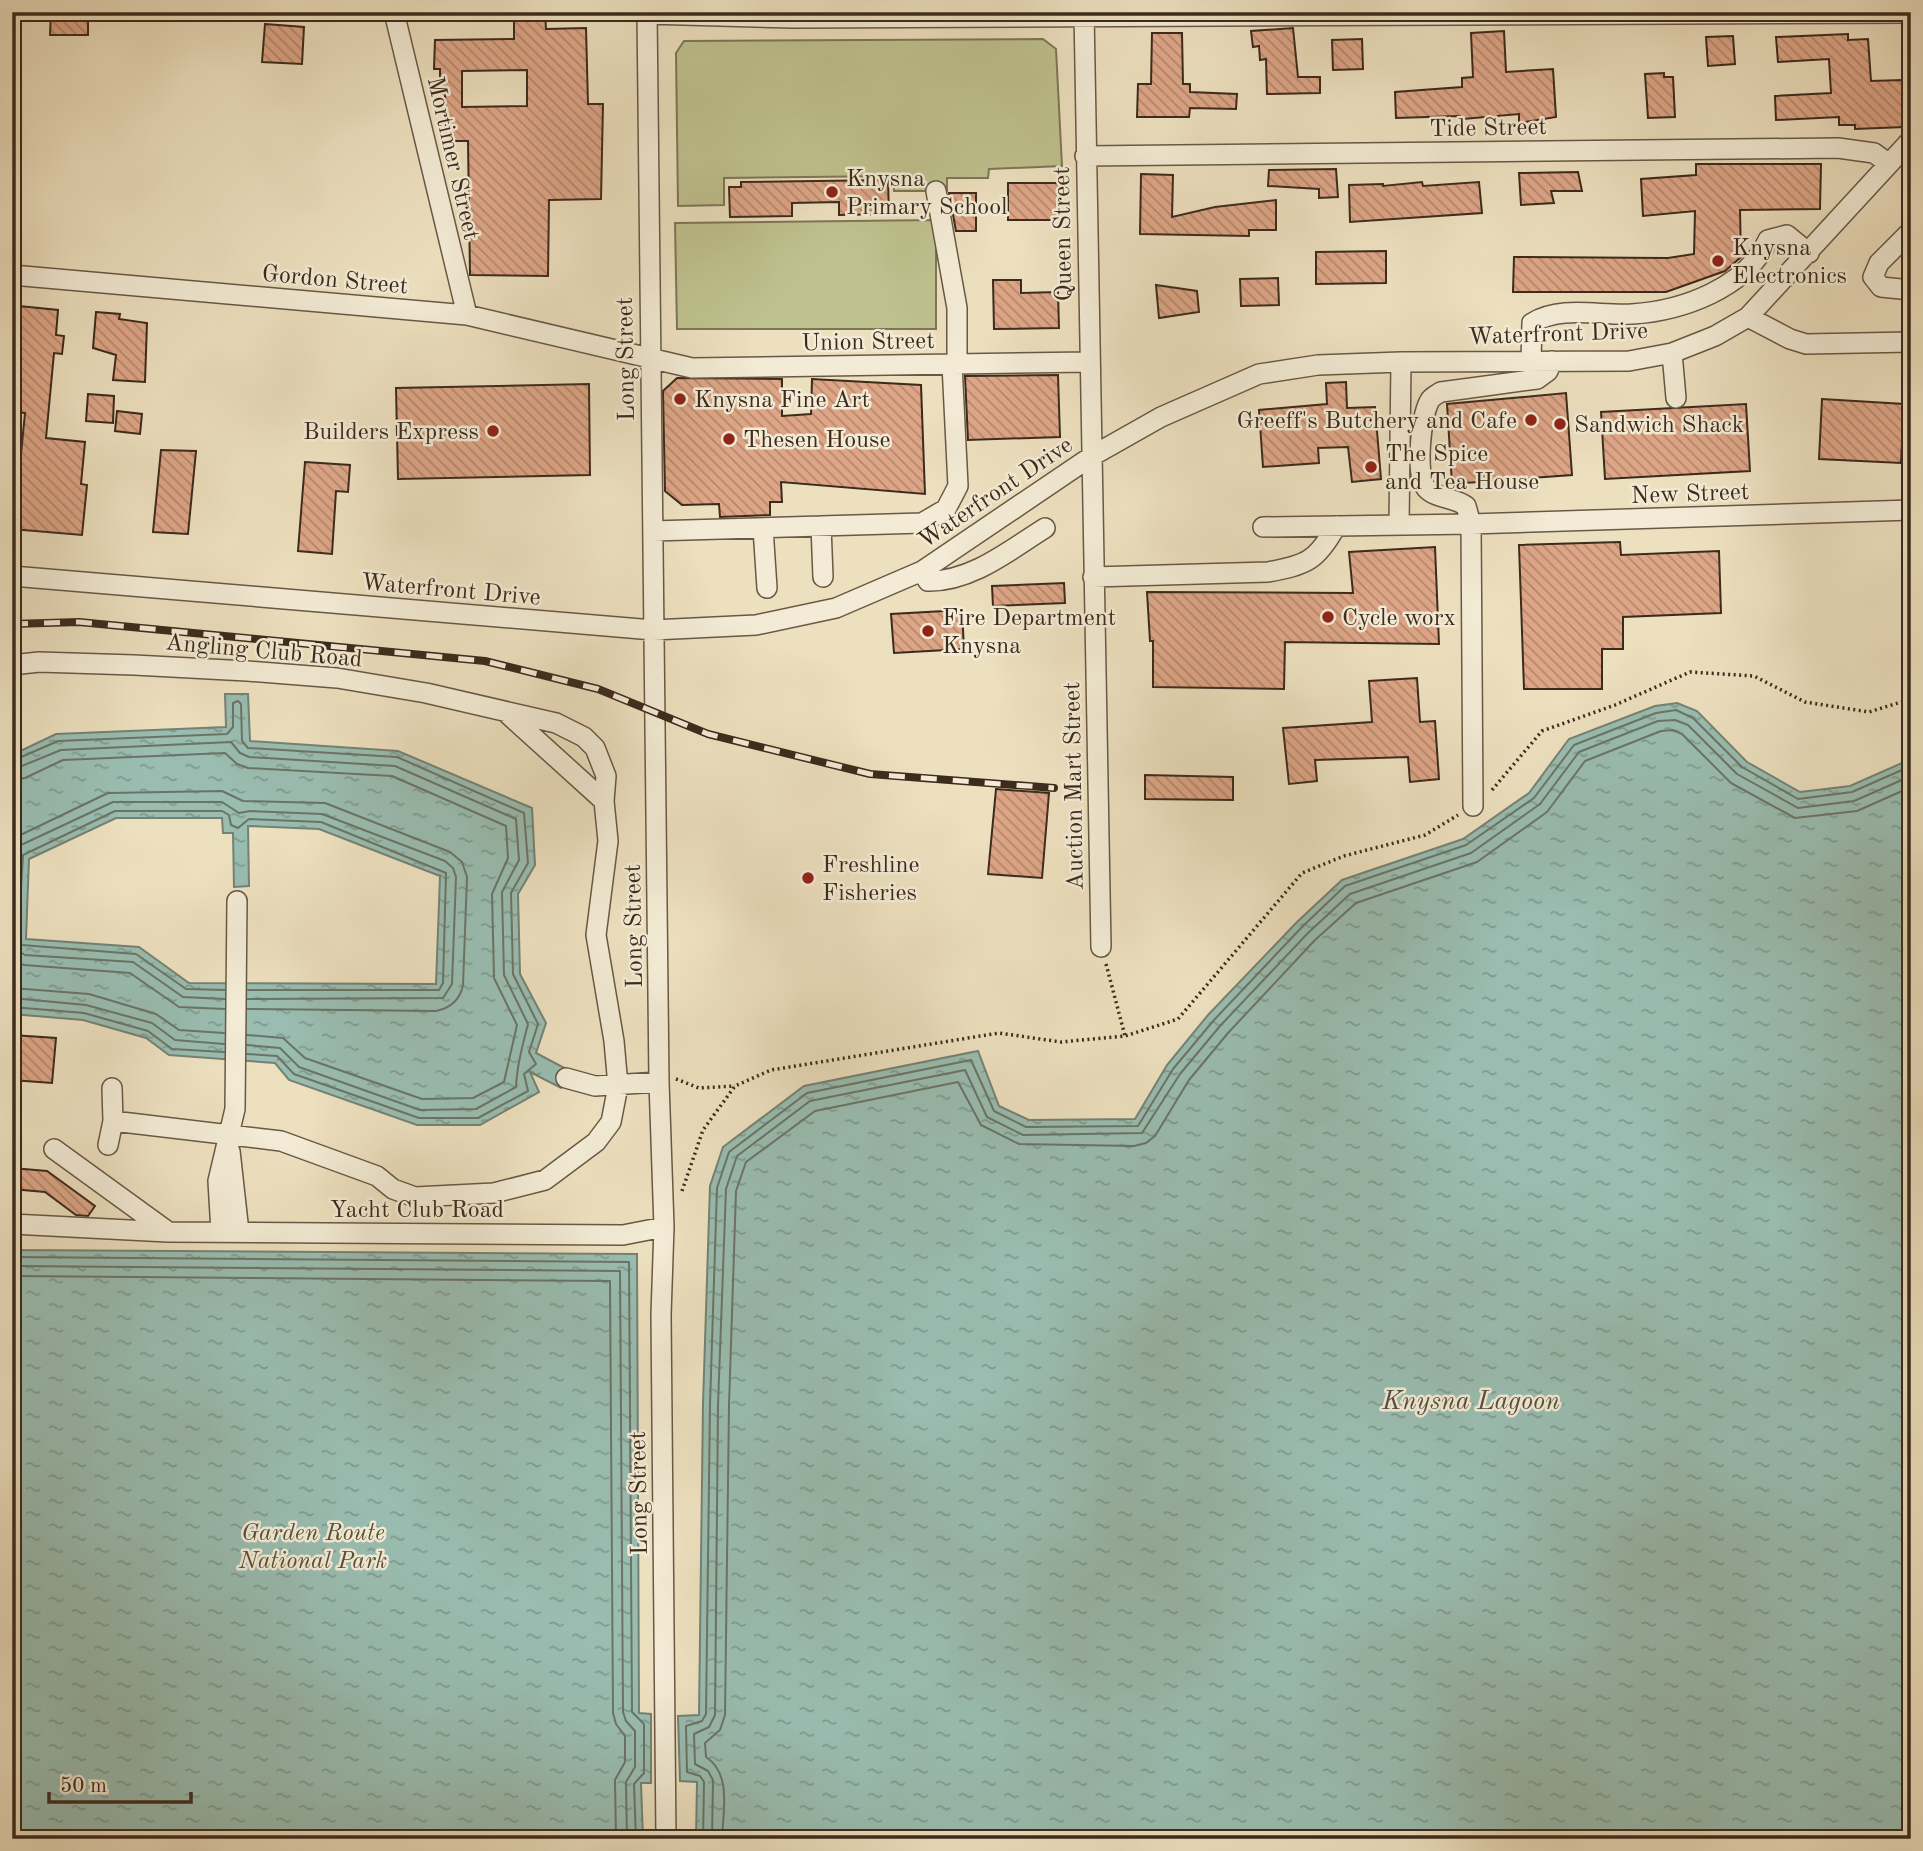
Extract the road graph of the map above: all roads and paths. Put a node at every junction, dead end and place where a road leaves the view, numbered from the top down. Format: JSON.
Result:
{"nodes":[{"id":1,"x":394,"y":12,"type":"edge"},
{"id":2,"x":647,"y":13,"type":"edge"},
{"id":3,"x":1911,"y":13,"type":"edge"},
{"id":4,"x":794,"y":15,"type":"edge"},
{"id":5,"x":1084,"y":15,"type":"edge"},
{"id":6,"x":1902,"y":151,"type":"edge"},
{"id":7,"x":1085,"y":156,"type":"junction"},
{"id":8,"x":936,"y":191,"type":"dead end"},
{"id":9,"x":958,"y":231,"type":"dead end"},
{"id":10,"x":1911,"y":232,"type":"edge"},
{"id":11,"x":1809,"y":253,"type":"junction"},
{"id":12,"x":12,"y":275,"type":"edge"},
{"id":13,"x":1911,"y":290,"type":"edge"},
{"id":14,"x":957,"y":307,"type":"junction"},
{"id":15,"x":467,"y":315,"type":"junction"},
{"id":16,"x":1748,"y":317,"type":"junction"},
{"id":17,"x":1911,"y":342,"type":"edge"},
{"id":18,"x":1672,"y":353,"type":"junction"},
{"id":19,"x":650,"y":357,"type":"junction"},
{"id":20,"x":1531,"y":360,"type":"junction"},
{"id":21,"x":1552,"y":361,"type":"junction"},
{"id":22,"x":1089,"y":362,"type":"junction"},
{"id":23,"x":1401,"y":362,"type":"junction"},
{"id":24,"x":954,"y":364,"type":"junction"},
{"id":25,"x":1676,"y":398,"type":"dead end"},
{"id":26,"x":1092,"y":456,"type":"junction"},
{"id":27,"x":1911,"y":510,"type":"edge"},
{"id":28,"x":1471,"y":524,"type":"junction"},
{"id":29,"x":1399,"y":525,"type":"junction"},
{"id":30,"x":821,"y":526,"type":"junction"},
{"id":31,"x":1336,"y":526,"type":"junction"},
{"id":32,"x":1263,"y":527,"type":"dead end"},
{"id":33,"x":763,"y":528,"type":"junction"},
{"id":34,"x":1045,"y":528,"type":"dead end"},
{"id":35,"x":653,"y":531,"type":"junction"},
{"id":36,"x":922,"y":571,"type":"junction"},
{"id":37,"x":12,"y":576,"type":"edge"},
{"id":38,"x":823,"y":577,"type":"dead end"},
{"id":39,"x":1093,"y":577,"type":"junction"},
{"id":40,"x":767,"y":588,"type":"dead end"},
{"id":41,"x":653,"y":630,"type":"junction"},
{"id":42,"x":12,"y":665,"type":"edge"},
{"id":43,"x":1911,"y":699,"type":"edge"},
{"id":44,"x":508,"y":714,"type":"junction"},
{"id":45,"x":604,"y":801,"type":"junction"},
{"id":46,"x":1473,"y":806,"type":"junction"},
{"id":47,"x":237,"y":901,"type":"dead end"},
{"id":48,"x":1101,"y":947,"type":"joint"},
{"id":49,"x":1125,"y":1036,"type":"junction"},
{"id":50,"x":566,"y":1078,"type":"dead end"},
{"id":51,"x":666,"y":1080,"type":"junction"},
{"id":52,"x":618,"y":1086,"type":"junction"},
{"id":53,"x":735,"y":1086,"type":"junction"},
{"id":54,"x":112,"y":1088,"type":"dead end"},
{"id":55,"x":113,"y":1121,"type":"junction"},
{"id":56,"x":228,"y":1136,"type":"junction"},
{"id":57,"x":108,"y":1145,"type":"dead end"},
{"id":58,"x":54,"y":1149,"type":"dead end"},
{"id":59,"x":681,"y":1195,"type":"dead end"},
{"id":60,"x":12,"y":1224,"type":"edge"},
{"id":61,"x":664,"y":1227,"type":"junction"},
{"id":62,"x":168,"y":1231,"type":"junction"},
{"id":63,"x":230,"y":1232,"type":"junction"},
{"id":64,"x":666,"y":1839,"type":"edge"}],
"edges":[{"from":1,"to":15,"type":"street","name":"Mortimer Street"},
{"from":2,"to":4,"type":"street"},
{"from":2,"to":19,"type":"street","name":"Long Street"},
{"from":3,"to":5,"type":"street"},
{"from":4,"to":5,"type":"street"},
{"from":5,"to":7,"type":"street","name":"Queen Street"},
{"from":6,"to":7,"type":"street","name":"Tide Street"},
{"from":6,"to":11,"type":"street","name":"Waterfront Drive"},
{"from":7,"to":22,"type":"street","name":"Queen Street"},
{"from":8,"to":14,"type":"street"},
{"from":9,"to":14,"type":"street"},
{"from":10,"to":13,"type":"street"},
{"from":11,"to":16,"type":"street","name":"Waterfront Drive"},
{"from":11,"to":20,"type":"street"},
{"from":12,"to":15,"type":"street","name":"Gordon Street"},
{"from":14,"to":24,"type":"street"},
{"from":15,"to":19,"type":"street","name":"Gordon Street"},
{"from":16,"to":17,"type":"street"},
{"from":16,"to":18,"type":"street","name":"Waterfront Drive"},
{"from":18,"to":21,"type":"street","name":"Waterfront Drive"},
{"from":18,"to":25,"type":"street"},
{"from":19,"to":24,"type":"street","name":"Union Street"},
{"from":19,"to":35,"type":"street","name":"Long Street"},
{"from":20,"to":21,"type":"street","name":"Waterfront Drive"},
{"from":20,"to":23,"type":"street","name":"Waterfront Drive"},
{"from":21,"to":28,"type":"street"},
{"from":22,"to":24,"type":"street","name":"Union Street"},
{"from":22,"to":26,"type":"street","name":"Queen Street"},
{"from":23,"to":26,"type":"street","name":"Waterfront Drive"},
{"from":23,"to":29,"type":"street"},
{"from":24,"to":30,"type":"street"},
{"from":26,"to":36,"type":"street","name":"Waterfront Drive"},
{"from":26,"to":39,"type":"street","name":"Auction Mart Street"},
{"from":27,"to":28,"type":"street","name":"New Street"},
{"from":28,"to":29,"type":"street","name":"New Street"},
{"from":28,"to":46,"type":"street"},
{"from":29,"to":31,"type":"street","name":"New Street"},
{"from":30,"to":33,"type":"street"},
{"from":30,"to":38,"type":"street"},
{"from":31,"to":32,"type":"street","name":"New Street"},
{"from":31,"to":39,"type":"street"},
{"from":33,"to":35,"type":"street"},
{"from":33,"to":40,"type":"street"},
{"from":34,"to":36,"type":"street"},
{"from":35,"to":41,"type":"street","name":"Long Street"},
{"from":36,"to":41,"type":"street","name":"Waterfront Drive"},
{"from":37,"to":41,"type":"street","name":"Waterfront Drive"},
{"from":39,"to":48,"type":"street","name":"Auction Mart Street"},
{"from":41,"to":51,"type":"street","name":"Long Street"},
{"from":42,"to":44,"type":"street","name":"Angling Club Road"},
{"from":43,"to":46,"type":"path"},
{"from":44,"to":45,"type":"street","name":"Angling Club Road"},
{"from":44,"to":45,"type":"street","name":"Angling Club Road"},
{"from":45,"to":52,"type":"street","name":"Angling Club Road"},
{"from":46,"to":49,"type":"path"},
{"from":47,"to":56,"type":"street"},
{"from":48,"to":49,"type":"path"},
{"from":49,"to":53,"type":"path"},
{"from":50,"to":52,"type":"street"},
{"from":51,"to":52,"type":"street"},
{"from":51,"to":53,"type":"path"},
{"from":51,"to":61,"type":"street","name":"Long Street"},
{"from":52,"to":56,"type":"street","name":"Angling Club Road"},
{"from":53,"to":59,"type":"path"},
{"from":54,"to":55,"type":"street"},
{"from":55,"to":56,"type":"street","name":"Angling Club Road"},
{"from":55,"to":57,"type":"street"},
{"from":56,"to":63,"type":"street"},
{"from":58,"to":62,"type":"street"},
{"from":60,"to":62,"type":"street","name":"Yacht Club Road"},
{"from":61,"to":63,"type":"street","name":"Yacht Club Road"},
{"from":61,"to":64,"type":"street","name":"Long Street"},
{"from":62,"to":63,"type":"street","name":"Yacht Club Road"}]}
